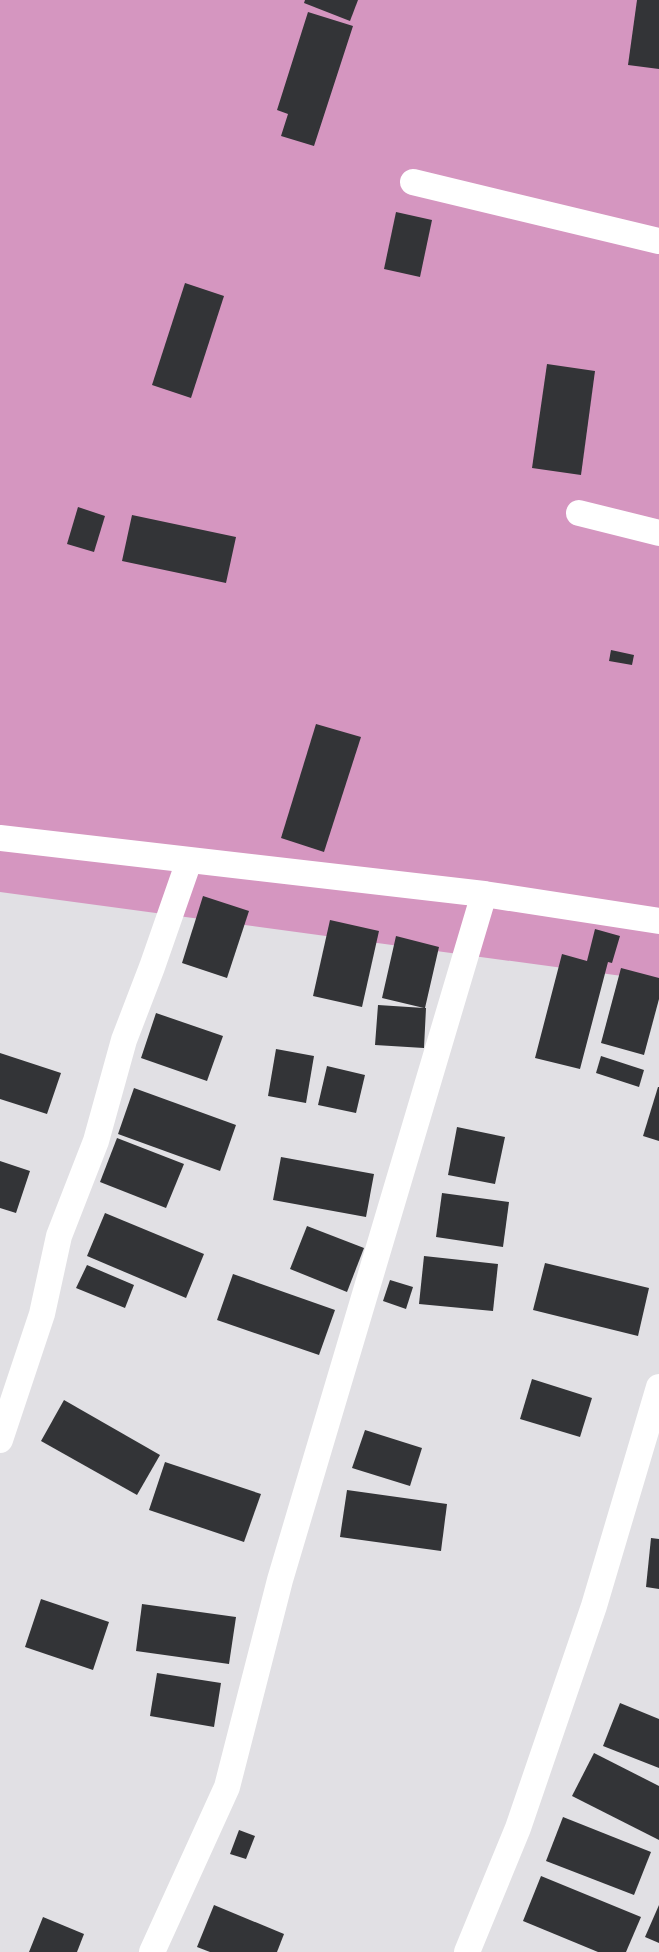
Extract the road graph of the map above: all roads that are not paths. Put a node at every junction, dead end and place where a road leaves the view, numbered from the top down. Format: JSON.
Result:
{"nodes":[{"id":1,"x":413,"y":182,"type":"dead end"},
{"id":2,"x":659,"y":242,"type":"edge"},
{"id":3,"x":579,"y":513,"type":"dead end"},
{"id":4,"x":659,"y":533,"type":"edge"},
{"id":5,"x":0,"y":838,"type":"edge"},
{"id":6,"x":189,"y":861,"type":"junction"},
{"id":7,"x":484,"y":894,"type":"junction"},
{"id":8,"x":659,"y":921,"type":"edge"},
{"id":9,"x":659,"y":1387,"type":"edge"},
{"id":10,"x":0,"y":1440,"type":"edge"},
{"id":11,"x":152,"y":1952,"type":"edge"},
{"id":12,"x":467,"y":1952,"type":"edge"}],
"edges":[{"from":1,"to":2,"type":"street"},
{"from":3,"to":4,"type":"street"},
{"from":5,"to":6,"type":"street"},
{"from":6,"to":7,"type":"street"},
{"from":6,"to":10,"type":"street"},
{"from":7,"to":8,"type":"street"},
{"from":7,"to":11,"type":"street"},
{"from":9,"to":12,"type":"street"}]}
